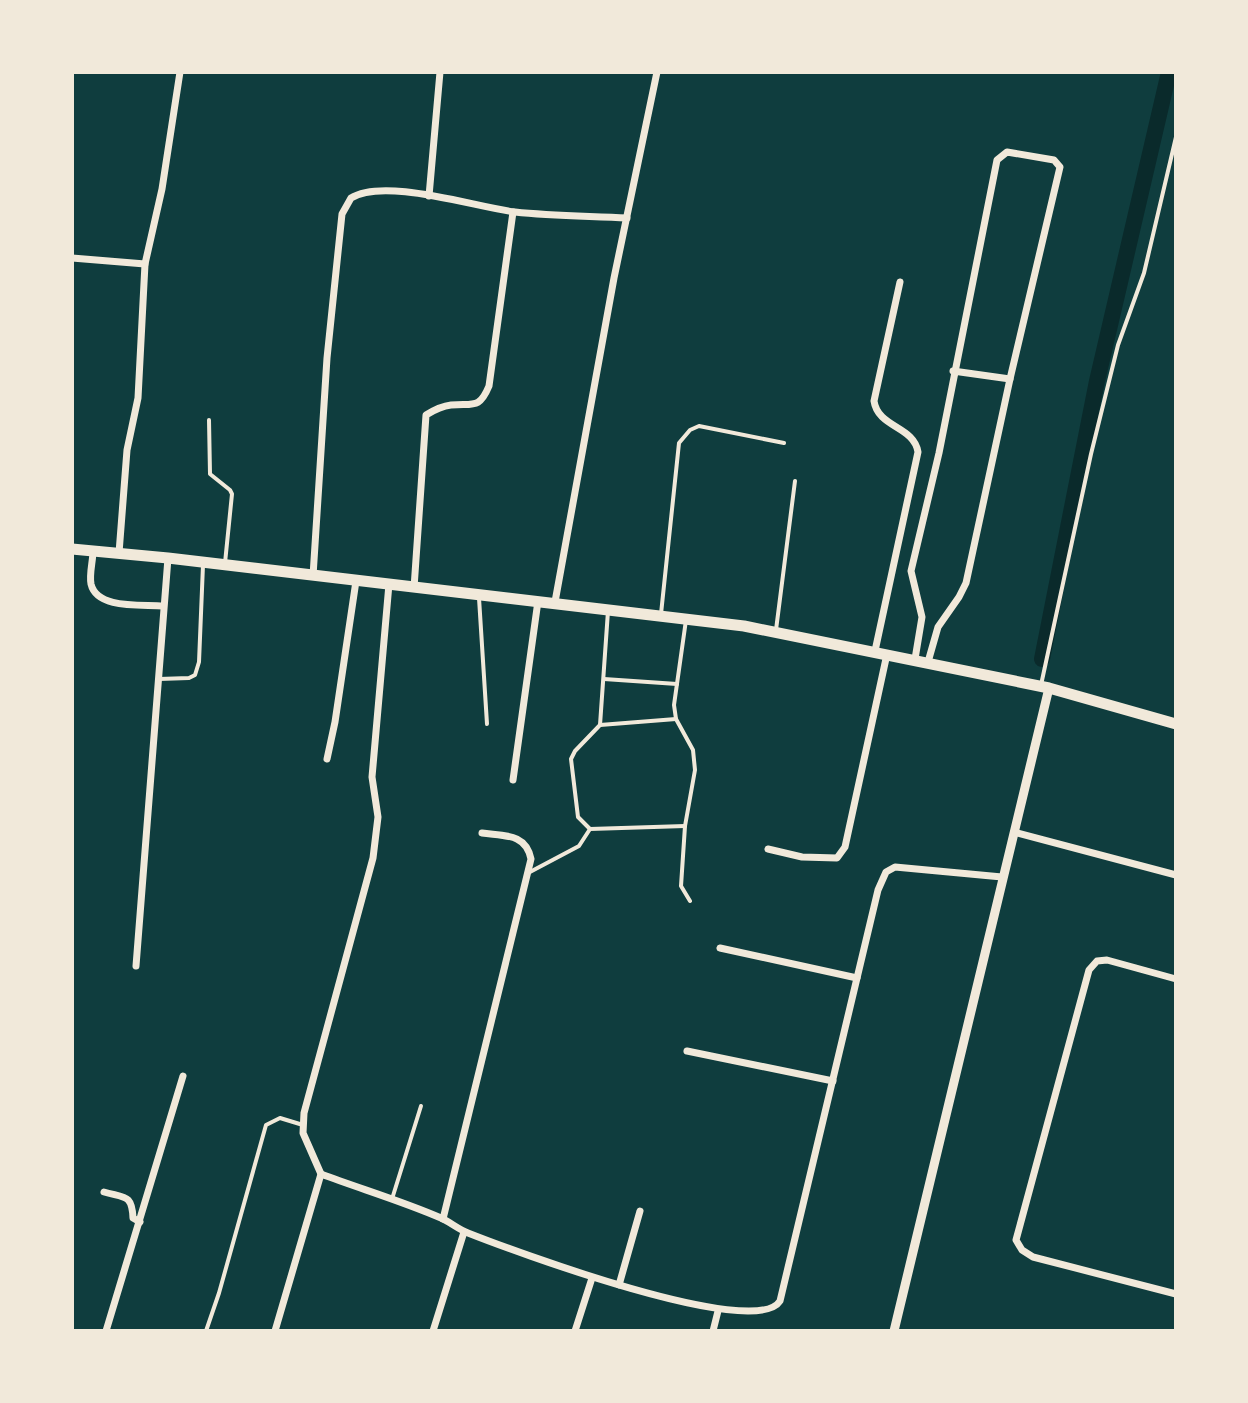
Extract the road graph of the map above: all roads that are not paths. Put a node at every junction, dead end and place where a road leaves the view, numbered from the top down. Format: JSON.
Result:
{"nodes":[{"id":1,"x":180,"y":72,"type":"edge"},
{"id":2,"x":440,"y":72,"type":"edge"},
{"id":3,"x":657,"y":72,"type":"edge"},
{"id":4,"x":1176,"y":137,"type":"edge"},
{"id":5,"x":429,"y":196,"type":"junction"},
{"id":6,"x":513,"y":212,"type":"junction"},
{"id":7,"x":627,"y":218,"type":"junction"},
{"id":8,"x":72,"y":258,"type":"edge"},
{"id":9,"x":145,"y":264,"type":"junction"},
{"id":10,"x":900,"y":282,"type":"dead end"},
{"id":11,"x":953,"y":371,"type":"junction"},
{"id":12,"x":1010,"y":379,"type":"junction"},
{"id":13,"x":209,"y":420,"type":"dead end"},
{"id":14,"x":784,"y":443,"type":"dead end"},
{"id":15,"x":795,"y":481,"type":"dead end"},
{"id":16,"x":72,"y":549,"type":"edge"},
{"id":17,"x":93,"y":551,"type":"junction"},
{"id":18,"x":119,"y":553,"type":"junction"},
{"id":19,"x":168,"y":558,"type":"junction"},
{"id":20,"x":203,"y":562,"type":"junction"},
{"id":21,"x":224,"y":565,"type":"junction"},
{"id":22,"x":313,"y":576,"type":"junction"},
{"id":23,"x":356,"y":581,"type":"junction"},
{"id":24,"x":389,"y":584,"type":"junction"},
{"id":25,"x":414,"y":588,"type":"junction"},
{"id":26,"x":479,"y":595,"type":"junction"},
{"id":27,"x":538,"y":601,"type":"junction"},
{"id":28,"x":555,"y":602,"type":"junction"},
{"id":29,"x":163,"y":606,"type":"junction"},
{"id":30,"x":608,"y":609,"type":"junction"},
{"id":31,"x":661,"y":616,"type":"junction"},
{"id":32,"x":687,"y":619,"type":"junction"},
{"id":33,"x":776,"y":632,"type":"junction"},
{"id":34,"x":881,"y":652,"type":"junction"},
{"id":35,"x":915,"y":659,"type":"junction"},
{"id":36,"x":928,"y":662,"type":"junction"},
{"id":37,"x":157,"y":679,"type":"junction"},
{"id":38,"x":603,"y":679,"type":"junction"},
{"id":39,"x":677,"y":684,"type":"junction"},
{"id":40,"x":1045,"y":687,"type":"junction"},
{"id":41,"x":676,"y":719,"type":"junction"},
{"id":42,"x":487,"y":724,"type":"dead end"},
{"id":43,"x":1176,"y":724,"type":"edge"},
{"id":44,"x":600,"y":725,"type":"junction"},
{"id":45,"x":327,"y":759,"type":"dead end"},
{"id":46,"x":513,"y":780,"type":"dead end"},
{"id":47,"x":685,"y":826,"type":"junction"},
{"id":48,"x":590,"y":829,"type":"junction"},
{"id":49,"x":1014,"y":832,"type":"junction"},
{"id":50,"x":482,"y":833,"type":"dead end"},
{"id":51,"x":768,"y":849,"type":"dead end"},
{"id":52,"x":528,"y":873,"type":"junction"},
{"id":53,"x":1176,"y":875,"type":"edge"},
{"id":54,"x":1002,"y":877,"type":"junction"},
{"id":55,"x":690,"y":901,"type":"dead end"},
{"id":56,"x":720,"y":948,"type":"dead end"},
{"id":57,"x":136,"y":966,"type":"dead end"},
{"id":58,"x":857,"y":978,"type":"junction"},
{"id":59,"x":1176,"y":979,"type":"edge"},
{"id":60,"x":687,"y":1051,"type":"dead end"},
{"id":61,"x":183,"y":1076,"type":"dead end"},
{"id":62,"x":833,"y":1081,"type":"junction"},
{"id":63,"x":421,"y":1106,"type":"dead end"},
{"id":64,"x":303,"y":1125,"type":"junction"},
{"id":65,"x":321,"y":1174,"type":"junction"},
{"id":66,"x":104,"y":1192,"type":"dead end"},
{"id":67,"x":391,"y":1200,"type":"junction"},
{"id":68,"x":640,"y":1211,"type":"dead end"},
{"id":69,"x":443,"y":1219,"type":"junction"},
{"id":70,"x":140,"y":1222,"type":"junction"},
{"id":71,"x":464,"y":1232,"type":"junction"},
{"id":72,"x":592,"y":1278,"type":"junction"},
{"id":73,"x":619,"y":1285,"type":"junction"},
{"id":74,"x":1176,"y":1294,"type":"edge"},
{"id":75,"x":718,"y":1311,"type":"junction"},
{"id":76,"x":106,"y":1331,"type":"edge"},
{"id":77,"x":206,"y":1331,"type":"edge"},
{"id":78,"x":275,"y":1331,"type":"edge"},
{"id":79,"x":433,"y":1331,"type":"edge"},
{"id":80,"x":575,"y":1331,"type":"edge"},
{"id":81,"x":713,"y":1331,"type":"edge"},
{"id":82,"x":894,"y":1331,"type":"edge"}],
"edges":[{"from":1,"to":9,"type":"street"},
{"from":2,"to":5,"type":"street"},
{"from":3,"to":7,"type":"street"},
{"from":4,"to":40,"type":"lane"},
{"from":5,"to":6,"type":"street"},
{"from":5,"to":22,"type":"street"},
{"from":6,"to":7,"type":"street"},
{"from":6,"to":25,"type":"street"},
{"from":7,"to":28,"type":"street"},
{"from":8,"to":9,"type":"street"},
{"from":9,"to":18,"type":"street"},
{"from":10,"to":34,"type":"street"},
{"from":11,"to":12,"type":"street"},
{"from":11,"to":12,"type":"street"},
{"from":11,"to":35,"type":"street"},
{"from":12,"to":36,"type":"street"},
{"from":13,"to":21,"type":"lane"},
{"from":14,"to":31,"type":"lane"},
{"from":15,"to":33,"type":"lane"},
{"from":16,"to":17,"type":"main road"},
{"from":17,"to":18,"type":"main road"},
{"from":17,"to":29,"type":"street"},
{"from":18,"to":19,"type":"main road"},
{"from":19,"to":20,"type":"main road"},
{"from":19,"to":29,"type":"street"},
{"from":20,"to":21,"type":"main road"},
{"from":20,"to":37,"type":"lane"},
{"from":21,"to":22,"type":"main road"},
{"from":22,"to":23,"type":"main road"},
{"from":23,"to":24,"type":"main road"},
{"from":23,"to":45,"type":"street"},
{"from":24,"to":25,"type":"main road"},
{"from":24,"to":64,"type":"street"},
{"from":25,"to":26,"type":"main road"},
{"from":26,"to":27,"type":"main road"},
{"from":26,"to":42,"type":"lane"},
{"from":27,"to":28,"type":"main road"},
{"from":27,"to":46,"type":"street"},
{"from":28,"to":30,"type":"main road"},
{"from":29,"to":37,"type":"street"},
{"from":30,"to":31,"type":"main road"},
{"from":30,"to":38,"type":"lane"},
{"from":31,"to":32,"type":"main road"},
{"from":32,"to":33,"type":"main road"},
{"from":32,"to":39,"type":"lane"},
{"from":33,"to":34,"type":"main road"},
{"from":34,"to":35,"type":"main road"},
{"from":34,"to":51,"type":"street"},
{"from":35,"to":36,"type":"main road"},
{"from":36,"to":40,"type":"main road"},
{"from":37,"to":57,"type":"street"},
{"from":38,"to":39,"type":"lane"},
{"from":38,"to":44,"type":"lane"},
{"from":39,"to":41,"type":"lane"},
{"from":40,"to":43,"type":"main road"},
{"from":40,"to":49,"type":"street"},
{"from":41,"to":44,"type":"lane"},
{"from":41,"to":47,"type":"lane"},
{"from":44,"to":48,"type":"lane"},
{"from":47,"to":48,"type":"lane"},
{"from":47,"to":55,"type":"lane"},
{"from":48,"to":52,"type":"lane"},
{"from":49,"to":53,"type":"street"},
{"from":49,"to":54,"type":"street"},
{"from":50,"to":52,"type":"street"},
{"from":52,"to":69,"type":"street"},
{"from":54,"to":58,"type":"street"},
{"from":54,"to":82,"type":"street"},
{"from":56,"to":58,"type":"street"},
{"from":58,"to":62,"type":"street"},
{"from":59,"to":74,"type":"street"},
{"from":60,"to":62,"type":"street"},
{"from":61,"to":70,"type":"street"},
{"from":62,"to":75,"type":"street"},
{"from":63,"to":67,"type":"lane"},
{"from":64,"to":65,"type":"street"},
{"from":64,"to":77,"type":"lane"},
{"from":65,"to":67,"type":"street"},
{"from":65,"to":78,"type":"street"},
{"from":66,"to":70,"type":"street"},
{"from":67,"to":69,"type":"street"},
{"from":68,"to":73,"type":"street"},
{"from":69,"to":71,"type":"street"},
{"from":70,"to":76,"type":"street"},
{"from":71,"to":72,"type":"street"},
{"from":71,"to":79,"type":"street"},
{"from":72,"to":73,"type":"street"},
{"from":72,"to":80,"type":"street"},
{"from":73,"to":75,"type":"street"},
{"from":75,"to":81,"type":"street"}]}
